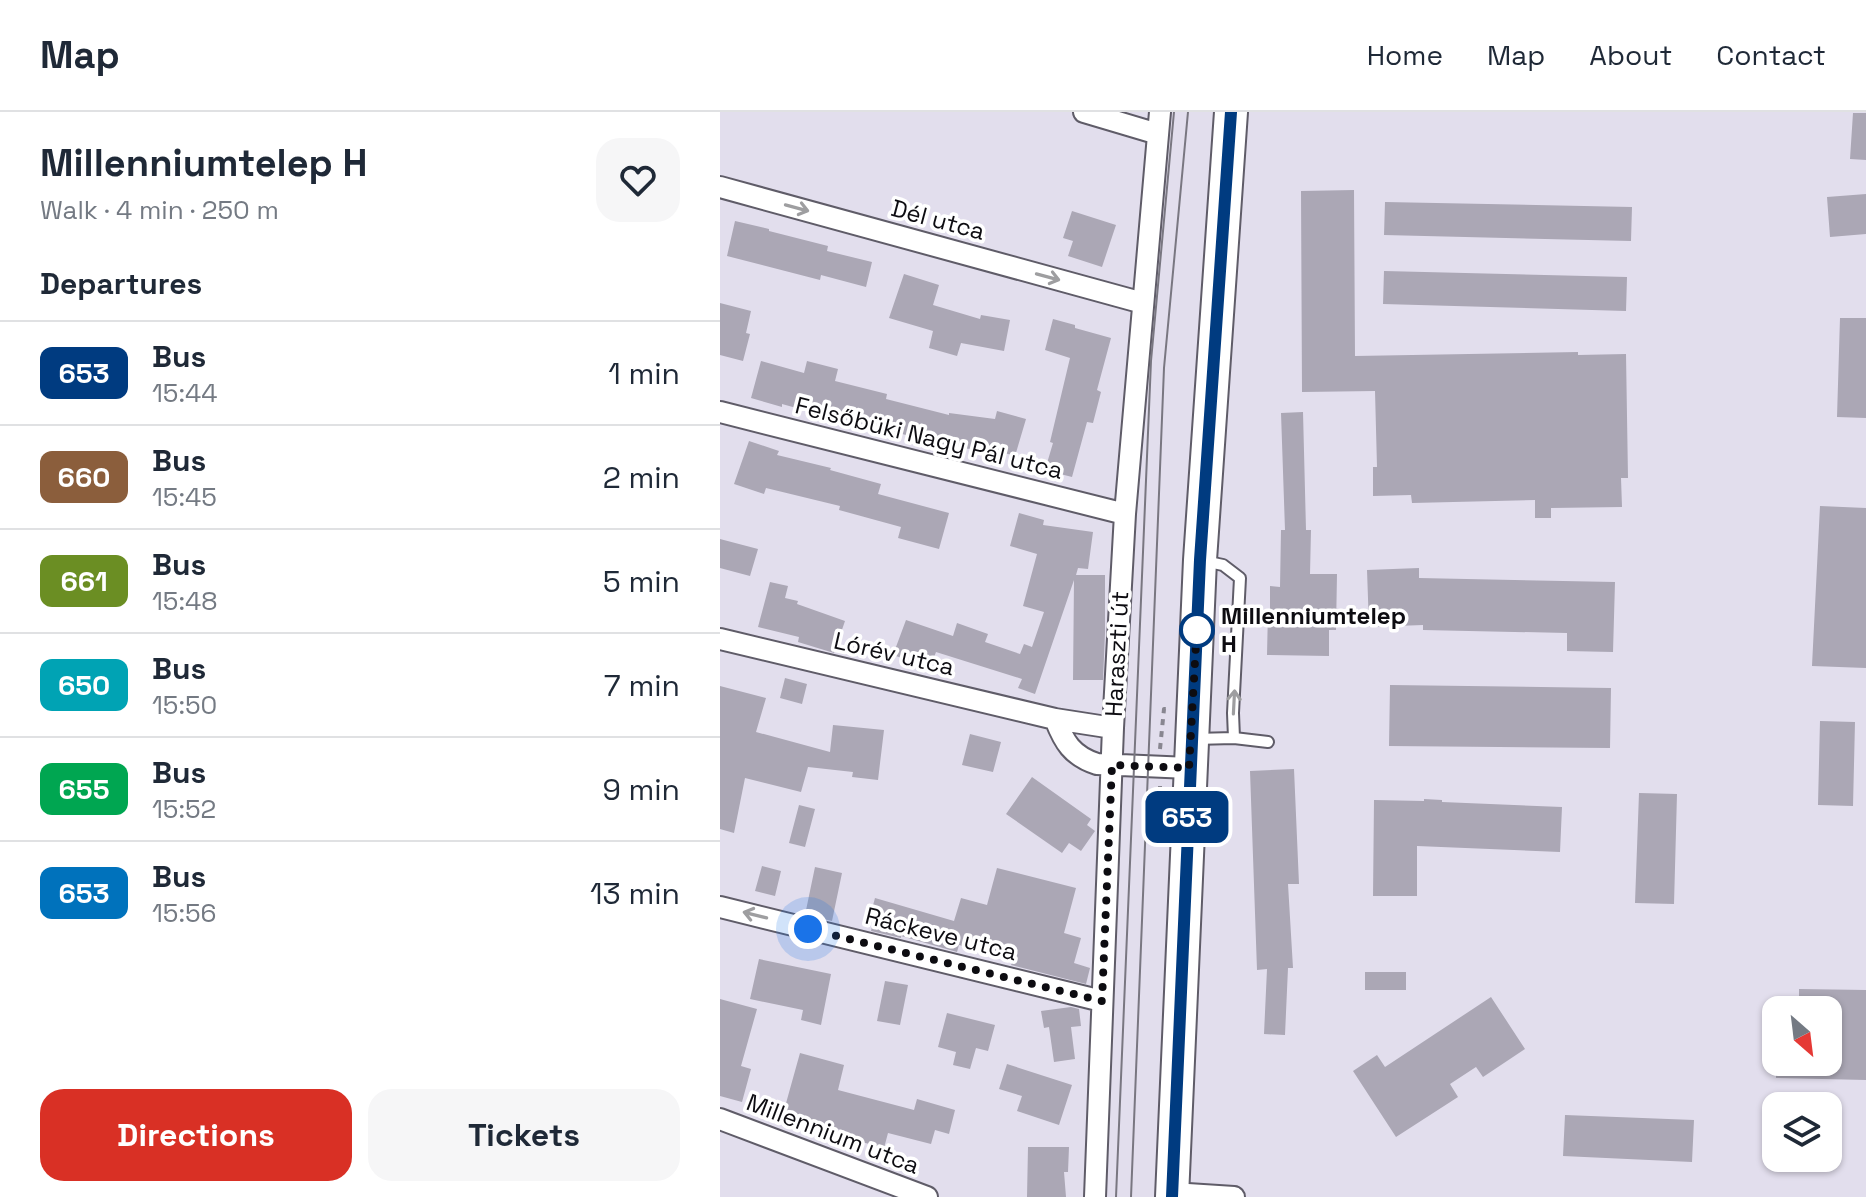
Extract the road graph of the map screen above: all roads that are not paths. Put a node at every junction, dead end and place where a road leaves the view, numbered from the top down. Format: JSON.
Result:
{"nodes":[{"id":1,"x":1084,"y":112,"type":"edge"},
{"id":2,"x":1160,"y":112,"type":"edge"},
{"id":3,"x":1231,"y":112,"type":"edge"},
{"id":4,"x":1158,"y":134,"type":"junction"},
{"id":5,"x":721,"y":190,"type":"edge"},
{"id":6,"x":1143,"y":303,"type":"junction"},
{"id":7,"x":720,"y":412,"type":"edge"},
{"id":8,"x":1125,"y":514,"type":"junction"},
{"id":9,"x":1200,"y":560,"type":"junction"},
{"id":10,"x":720,"y":639,"type":"edge"},
{"id":11,"x":1055,"y":719,"type":"junction"},
{"id":12,"x":1113,"y":728,"type":"junction"},
{"id":13,"x":1234,"y":738,"type":"junction"},
{"id":14,"x":1268,"y":742,"type":"dead end"},
{"id":15,"x":1190,"y":754,"type":"junction"},
{"id":16,"x":1112,"y":765,"type":"junction"},
{"id":17,"x":720,"y":907,"type":"edge"},
{"id":18,"x":1102,"y":1001,"type":"junction"},
{"id":19,"x":720,"y":1119,"type":"edge"},
{"id":20,"x":1172,"y":1195,"type":"edge"},
{"id":21,"x":927,"y":1197,"type":"edge"},
{"id":22,"x":1095,"y":1197,"type":"edge"},
{"id":23,"x":1234,"y":1197,"type":"edge"}],
"edges":[{"from":1,"to":4,"type":"street"},
{"from":2,"to":4,"type":"street","name":"Haraszti út"},
{"from":3,"to":9,"type":"main road"},
{"from":4,"to":6,"type":"street","name":"Haraszti út"},
{"from":5,"to":6,"type":"street","name":"Dél utca","one_way":true},
{"from":6,"to":8,"type":"street","name":"Haraszti út"},
{"from":7,"to":8,"type":"street","name":"Felsőbüki Nagy Pál utca"},
{"from":8,"to":12,"type":"street","name":"Haraszti út"},
{"from":13,"to":9,"type":"lane","one_way":true},
{"from":9,"to":15,"type":"main road"},
{"from":10,"to":11,"type":"street","name":"Lórév utca"},
{"from":11,"to":12,"type":"street","name":"Lórév utca"},
{"from":11,"to":16,"type":"street"},
{"from":12,"to":16,"type":"street","name":"Haraszti út"},
{"from":13,"to":14,"type":"lane"},
{"from":13,"to":15,"type":"lane"},
{"from":15,"to":16,"type":"street"},
{"from":15,"to":20,"type":"main road"},
{"from":16,"to":18,"type":"street","name":"Haraszti út"},
{"from":18,"to":17,"type":"street","name":"Ráckeve utca","one_way":true},
{"from":18,"to":22,"type":"street","name":"Haraszti út"},
{"from":19,"to":21,"type":"street","name":"Millennium utca"},
{"from":20,"to":23,"type":"street"}]}
